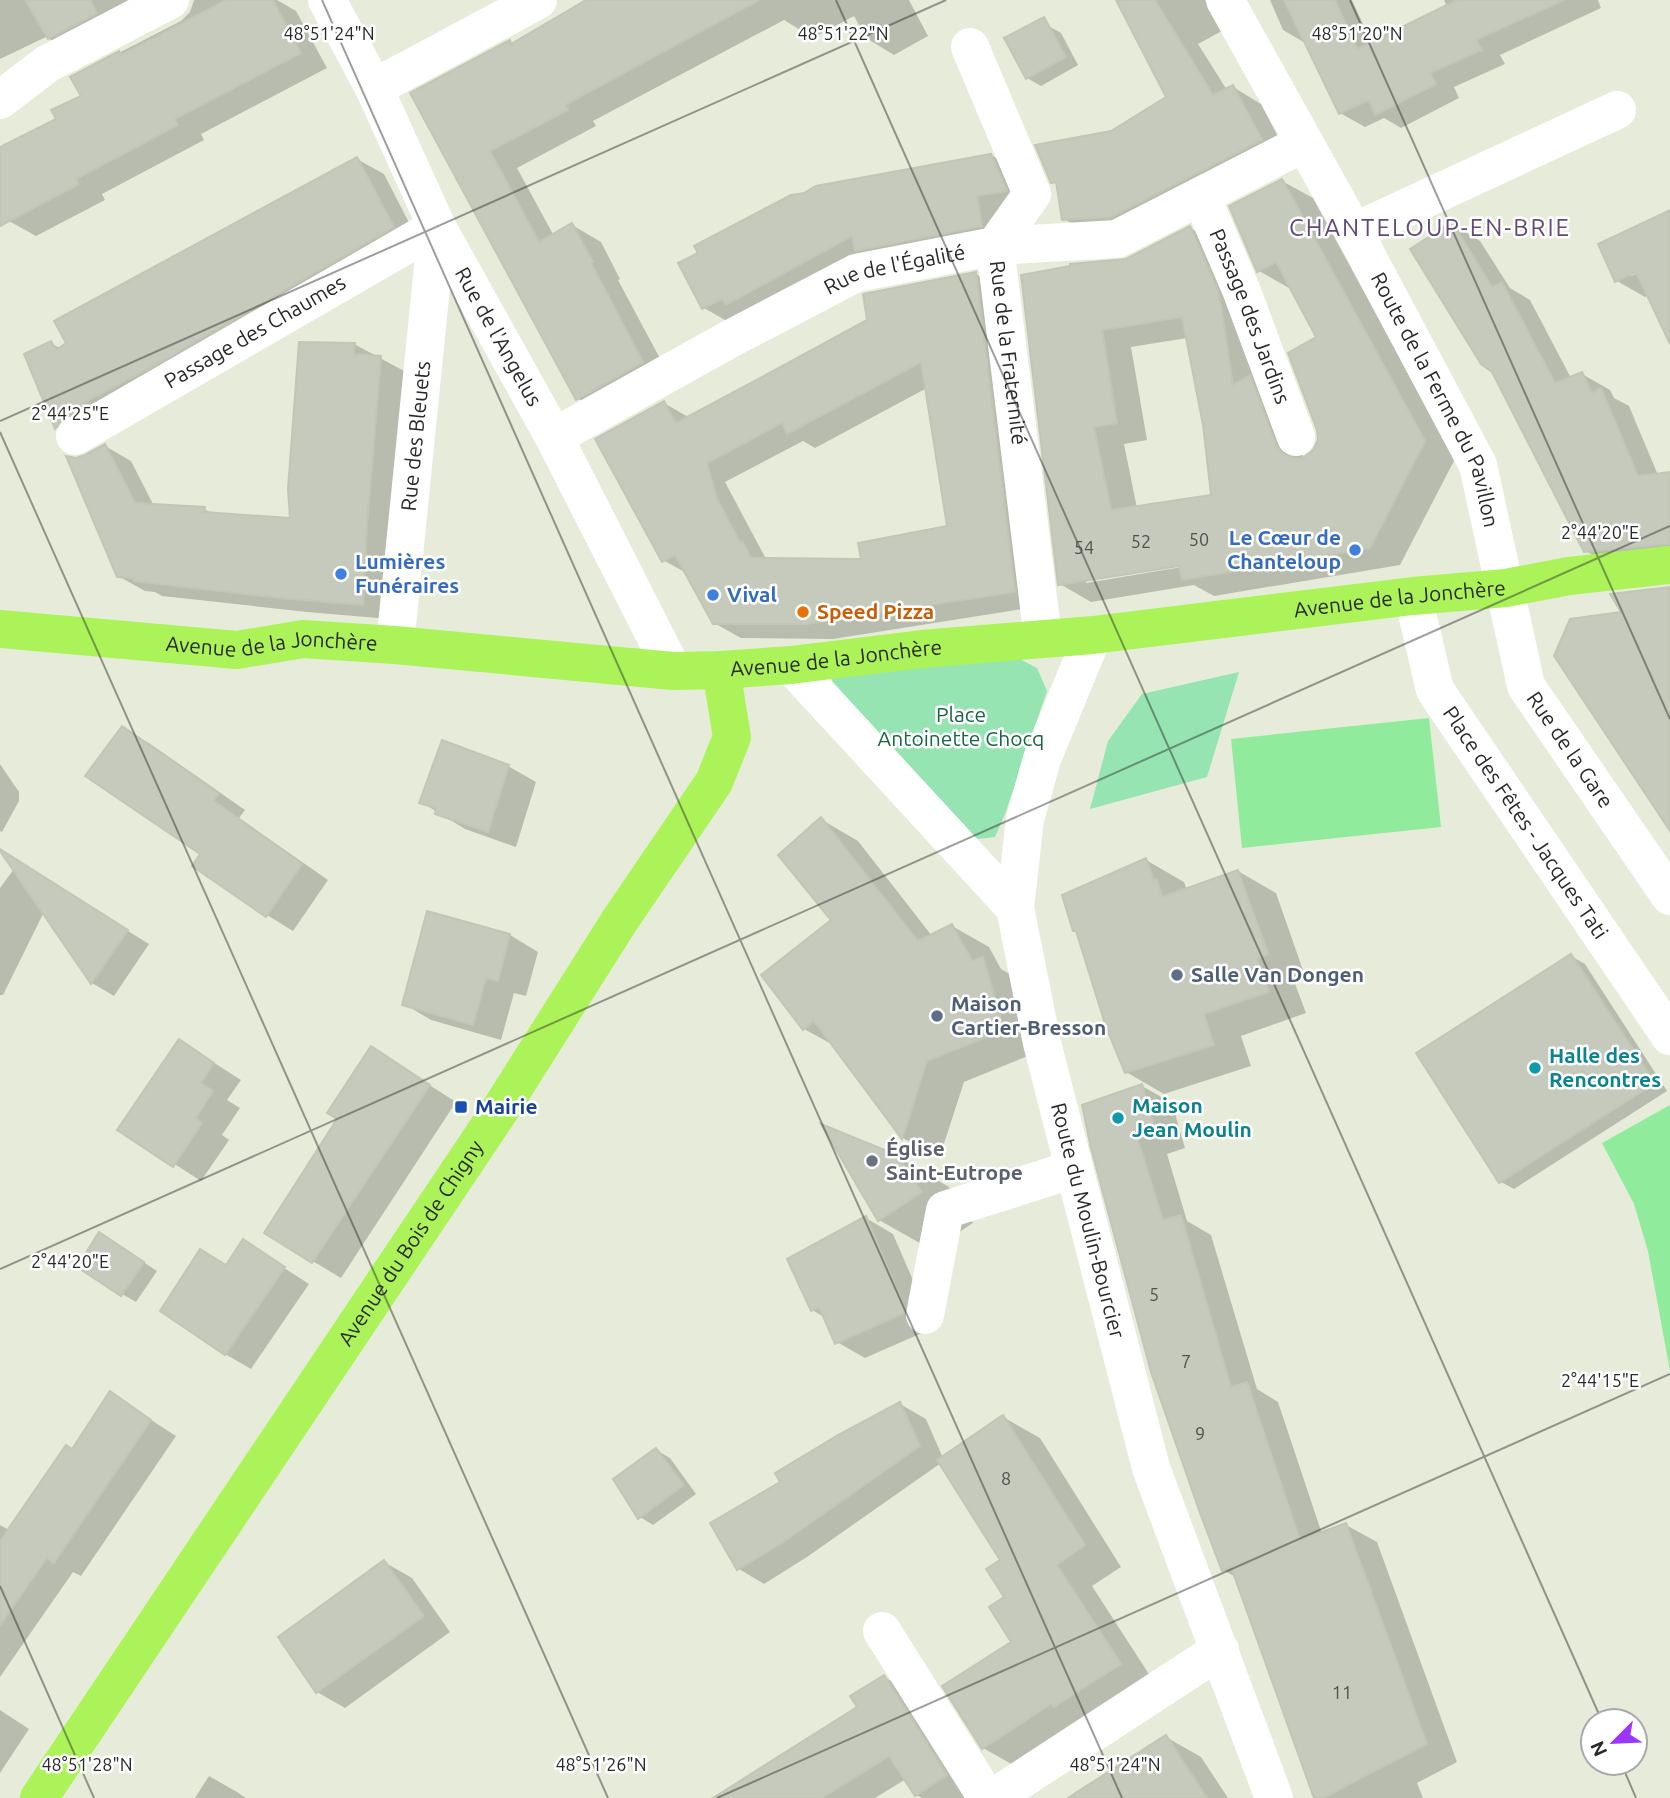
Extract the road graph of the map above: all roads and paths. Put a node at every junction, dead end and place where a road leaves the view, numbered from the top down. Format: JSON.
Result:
{"nodes":[{"id":1,"x":170,"y":0,"type":"edge"},
{"id":2,"x":327,"y":0,"type":"edge"},
{"id":3,"x":538,"y":0,"type":"edge"},
{"id":4,"x":1225,"y":0,"type":"edge"},
{"id":5,"x":970,"y":47,"type":"dead end"},
{"id":6,"x":374,"y":88,"type":"junction"},
{"id":7,"x":0,"y":100,"type":"edge"},
{"id":8,"x":1617,"y":110,"type":"dead end"},
{"id":9,"x":1304,"y":144,"type":"junction"},
{"id":10,"x":1201,"y":196,"type":"junction"},
{"id":11,"x":437,"y":228,"type":"junction"},
{"id":12,"x":1353,"y":232,"type":"junction"},
{"id":13,"x":995,"y":246,"type":"junction"},
{"id":14,"x":75,"y":436,"type":"dead end"},
{"id":15,"x":554,"y":437,"type":"junction"},
{"id":16,"x":1296,"y":437,"type":"dead end"},
{"id":17,"x":1670,"y":565,"type":"edge"},
{"id":18,"x":1506,"y":588,"type":"junction"},
{"id":19,"x":1413,"y":596,"type":"junction"},
{"id":20,"x":0,"y":629,"type":"edge"},
{"id":21,"x":1093,"y":635,"type":"junction"},
{"id":22,"x":1043,"y":639,"type":"junction"},
{"id":23,"x":395,"y":645,"type":"junction"},
{"id":24,"x":791,"y":665,"type":"junction"},
{"id":25,"x":721,"y":670,"type":"junction"},
{"id":26,"x":673,"y":671,"type":"junction"},
{"id":27,"x":1670,"y":896,"type":"edge"},
{"id":28,"x":1014,"y":908,"type":"junction"},
{"id":29,"x":1670,"y":1036,"type":"edge"},
{"id":30,"x":1074,"y":1169,"type":"junction"},
{"id":31,"x":925,"y":1315,"type":"dead end"},
{"id":32,"x":882,"y":1631,"type":"dead end"},
{"id":33,"x":1220,"y":1650,"type":"junction"},
{"id":34,"x":39,"y":1798,"type":"edge"},
{"id":35,"x":987,"y":1798,"type":"edge"},
{"id":36,"x":993,"y":1798,"type":"edge"},
{"id":37,"x":1274,"y":1798,"type":"edge"}],
"edges":[{"from":1,"to":7,"type":"street"},
{"from":2,"to":6,"type":"street","name":"Rue de l'Angelus"},
{"from":3,"to":6,"type":"street"},
{"from":4,"to":9,"type":"street","name":"Route de la Ferme du Pavillon"},
{"from":5,"to":13,"type":"street","name":"Rue de la Fraternité"},
{"from":6,"to":11,"type":"street","name":"Rue de l'Angelus"},
{"from":8,"to":12,"type":"street"},
{"from":9,"to":10,"type":"street","name":"Rue de l'Égalité"},
{"from":9,"to":12,"type":"street","name":"Route de la Ferme du Pavillon"},
{"from":10,"to":13,"type":"street","name":"Rue de l'Égalité"},
{"from":10,"to":16,"type":"street","name":"Passage des Jardins"},
{"from":11,"to":14,"type":"street","name":"Passage des Chaumes"},
{"from":11,"to":15,"type":"street","name":"Rue de l'Angelus"},
{"from":11,"to":23,"type":"street","name":"Rue des Bleuets"},
{"from":12,"to":18,"type":"street","name":"Route de la Ferme du Pavillon"},
{"from":13,"to":15,"type":"street","name":"Rue de l'Égalité"},
{"from":13,"to":22,"type":"street","name":"Rue de la Fraternité"},
{"from":15,"to":26,"type":"street","name":"Rue de l'Angelus"},
{"from":17,"to":18,"type":"main road","name":"Avenue de la Jonchère"},
{"from":18,"to":19,"type":"main road","name":"Avenue de la Jonchère"},
{"from":18,"to":27,"type":"street","name":"Rue de la Gare"},
{"from":19,"to":21,"type":"main road","name":"Avenue de la Jonchère"},
{"from":19,"to":29,"type":"street","name":"Place des Fêtes - Jacques Tati"},
{"from":20,"to":23,"type":"main road","name":"Avenue de la Jonchère"},
{"from":21,"to":22,"type":"main road","name":"Avenue de la Jonchère"},
{"from":21,"to":28,"type":"street","name":"Route du Moulin-Bourcier"},
{"from":22,"to":24,"type":"main road","name":"Avenue de la Jonchère"},
{"from":23,"to":26,"type":"main road","name":"Avenue de la Jonchère"},
{"from":24,"to":25,"type":"main road","name":"Avenue de la Jonchère"},
{"from":24,"to":28,"type":"street"},
{"from":25,"to":26,"type":"main road","name":"Avenue de la Jonchère"},
{"from":25,"to":34,"type":"main road","name":"Avenue du Bois de Chigny"},
{"from":28,"to":30,"type":"street","name":"Route du Moulin-Bourcier"},
{"from":30,"to":31,"type":"street"},
{"from":30,"to":33,"type":"street","name":"Route du Moulin-Bourcier"},
{"from":32,"to":35,"type":"street"},
{"from":33,"to":36,"type":"street"},
{"from":33,"to":37,"type":"street","name":"Route du Moulin-Bourcier"}]}
